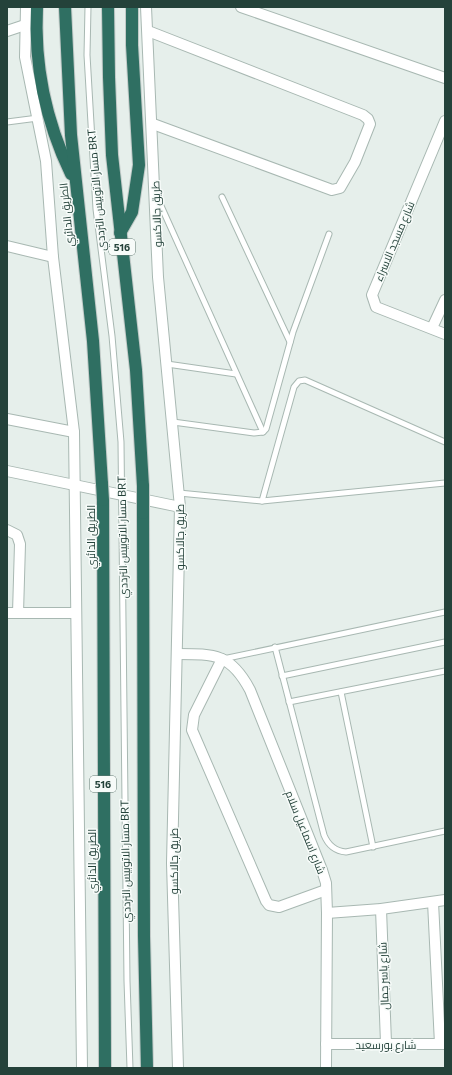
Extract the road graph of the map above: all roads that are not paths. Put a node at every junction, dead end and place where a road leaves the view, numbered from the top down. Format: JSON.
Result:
{"nodes":[{"id":1,"x":26,"y":7,"type":"edge"},
{"id":2,"x":37,"y":7,"type":"edge"},
{"id":3,"x":65,"y":7,"type":"edge"},
{"id":4,"x":88,"y":7,"type":"edge"},
{"id":5,"x":108,"y":7,"type":"edge"},
{"id":6,"x":132,"y":7,"type":"edge"},
{"id":7,"x":146,"y":7,"type":"edge"},
{"id":8,"x":241,"y":7,"type":"edge"},
{"id":9,"x":25,"y":25,"type":"junction"},
{"id":10,"x":7,"y":31,"type":"edge"},
{"id":11,"x":148,"y":31,"type":"junction"},
{"id":12,"x":445,"y":78,"type":"edge"},
{"id":13,"x":38,"y":118,"type":"junction"},
{"id":14,"x":445,"y":121,"type":"edge"},
{"id":15,"x":7,"y":122,"type":"edge"},
{"id":16,"x":153,"y":124,"type":"junction"},
{"id":17,"x":75,"y":182,"type":"junction"},
{"id":18,"x":155,"y":193,"type":"junction"},
{"id":19,"x":222,"y":197,"type":"dead end"},
{"id":20,"x":120,"y":233,"type":"junction"},
{"id":21,"x":329,"y":234,"type":"dead end"},
{"id":22,"x":7,"y":246,"type":"edge"},
{"id":23,"x":53,"y":257,"type":"junction"},
{"id":24,"x":445,"y":300,"type":"edge"},
{"id":25,"x":432,"y":328,"type":"junction"},
{"id":26,"x":445,"y":334,"type":"edge"},
{"id":27,"x":290,"y":342,"type":"junction"},
{"id":28,"x":167,"y":364,"type":"junction"},
{"id":29,"x":236,"y":374,"type":"junction"},
{"id":30,"x":7,"y":419,"type":"edge"},
{"id":31,"x":173,"y":422,"type":"junction"},
{"id":32,"x":74,"y":432,"type":"junction"},
{"id":33,"x":263,"y":432,"type":"junction"},
{"id":34,"x":445,"y":442,"type":"edge"},
{"id":35,"x":7,"y":471,"type":"edge"},
{"id":36,"x":445,"y":483,"type":"edge"},
{"id":37,"x":74,"y":486,"type":"junction"},
{"id":38,"x":179,"y":493,"type":"junction"},
{"id":39,"x":262,"y":501,"type":"junction"},
{"id":40,"x":180,"y":507,"type":"junction"},
{"id":41,"x":7,"y":530,"type":"edge"},
{"id":42,"x":445,"y":612,"type":"edge"},
{"id":43,"x":7,"y":613,"type":"edge"},
{"id":44,"x":18,"y":613,"type":"junction"},
{"id":45,"x":76,"y":613,"type":"junction"},
{"id":46,"x":445,"y":642,"type":"edge"},
{"id":47,"x":275,"y":647,"type":"junction"},
{"id":48,"x":178,"y":654,"type":"junction"},
{"id":49,"x":222,"y":659,"type":"junction"},
{"id":50,"x":445,"y":671,"type":"edge"},
{"id":51,"x":282,"y":676,"type":"junction"},
{"id":52,"x":341,"y":692,"type":"junction"},
{"id":53,"x":289,"y":702,"type":"junction"},
{"id":54,"x":445,"y":832,"type":"edge"},
{"id":55,"x":373,"y":846,"type":"junction"},
{"id":56,"x":326,"y":890,"type":"junction"},
{"id":57,"x":445,"y":900,"type":"edge"},
{"id":58,"x":433,"y":902,"type":"junction"},
{"id":59,"x":381,"y":909,"type":"junction"},
{"id":60,"x":327,"y":913,"type":"junction"},
{"id":61,"x":386,"y":1043,"type":"junction"},
{"id":62,"x":326,"y":1044,"type":"junction"},
{"id":63,"x":442,"y":1044,"type":"edge"},
{"id":64,"x":82,"y":1068,"type":"edge"},
{"id":65,"x":105,"y":1068,"type":"edge"},
{"id":66,"x":130,"y":1068,"type":"edge"},
{"id":67,"x":147,"y":1068,"type":"edge"},
{"id":68,"x":178,"y":1068,"type":"edge"},
{"id":69,"x":326,"y":1068,"type":"edge"}],
"edges":[{"from":1,"to":9,"type":"street"},
{"from":2,"to":17,"type":"highway"},
{"from":3,"to":17,"type":"highway","name":"الطريق الدائري","number":"516"},
{"from":4,"to":66,"type":"lane","name":"مسار الاتوبيس الترددي BRT"},
{"from":5,"to":20,"type":"highway","number":"516"},
{"from":6,"to":20,"type":"highway"},
{"from":7,"to":11,"type":"street","name":"طريق جالاكسو"},
{"from":8,"to":12,"type":"street"},
{"from":9,"to":10,"type":"street"},
{"from":9,"to":13,"type":"street"},
{"from":11,"to":16,"type":"street","name":"طريق جالاكسو"},
{"from":11,"to":16,"type":"street"},
{"from":13,"to":15,"type":"lane"},
{"from":13,"to":23,"type":"street"},
{"from":14,"to":25,"type":"street","name":"شارع مسجد الاسراء"},
{"from":16,"to":18,"type":"street","name":"طريق جالاكسو"},
{"from":17,"to":65,"type":"highway","name":"الطريق الدائري","number":"516","bridge":true},
{"from":18,"to":28,"type":"street","name":"طريق جالاكسو"},
{"from":18,"to":29,"type":"lane"},
{"from":19,"to":27,"type":"lane"},
{"from":20,"to":67,"type":"highway","number":"516","bridge":true},
{"from":21,"to":27,"type":"lane"},
{"from":22,"to":23,"type":"street"},
{"from":23,"to":32,"type":"street"},
{"from":24,"to":25,"type":"street"},
{"from":25,"to":26,"type":"street"},
{"from":27,"to":33,"type":"lane"},
{"from":28,"to":29,"type":"lane"},
{"from":28,"to":31,"type":"street","name":"طريق جالاكسو"},
{"from":29,"to":33,"type":"lane"},
{"from":30,"to":32,"type":"street"},
{"from":31,"to":33,"type":"lane"},
{"from":31,"to":38,"type":"street","name":"طريق جالاكسو"},
{"from":32,"to":37,"type":"street"},
{"from":34,"to":39,"type":"lane"},
{"from":35,"to":37,"type":"street"},
{"from":36,"to":39,"type":"lane"},
{"from":37,"to":40,"type":"street"},
{"from":37,"to":45,"type":"street"},
{"from":38,"to":39,"type":"lane"},
{"from":38,"to":40,"type":"street","name":"طريق جالاكسو"},
{"from":40,"to":48,"type":"street","name":"طريق جالاكسو"},
{"from":41,"to":44,"type":"street"},
{"from":42,"to":47,"type":"lane"},
{"from":43,"to":44,"type":"street"},
{"from":44,"to":45,"type":"street"},
{"from":45,"to":64,"type":"street"},
{"from":46,"to":51,"type":"lane"},
{"from":47,"to":49,"type":"lane"},
{"from":47,"to":51,"type":"lane"},
{"from":48,"to":49,"type":"street","name":"شارع اسماعيل سلام"},
{"from":48,"to":68,"type":"street","name":"طريق جالاكسو"},
{"from":49,"to":56,"type":"street","name":"شارع اسماعيل سلام"},
{"from":49,"to":56,"type":"street"},
{"from":50,"to":52,"type":"lane"},
{"from":51,"to":53,"type":"lane"},
{"from":52,"to":53,"type":"lane"},
{"from":52,"to":55,"type":"lane"},
{"from":53,"to":55,"type":"lane"},
{"from":54,"to":55,"type":"lane"},
{"from":56,"to":60,"type":"street","name":"شارع اسماعيل سلام"},
{"from":57,"to":58,"type":"street"},
{"from":58,"to":59,"type":"street"},
{"from":58,"to":63,"type":"street"},
{"from":59,"to":60,"type":"street"},
{"from":59,"to":61,"type":"street","name":"شارع ياسر جمال"},
{"from":60,"to":62,"type":"street","name":"شارع اسماعيل سلام"},
{"from":61,"to":62,"type":"street","name":"شارع بورسعيد"},
{"from":61,"to":63,"type":"street","name":"شارع بورسعيد"},
{"from":62,"to":69,"type":"street","name":"شارع اسماعيل سلام"}]}
